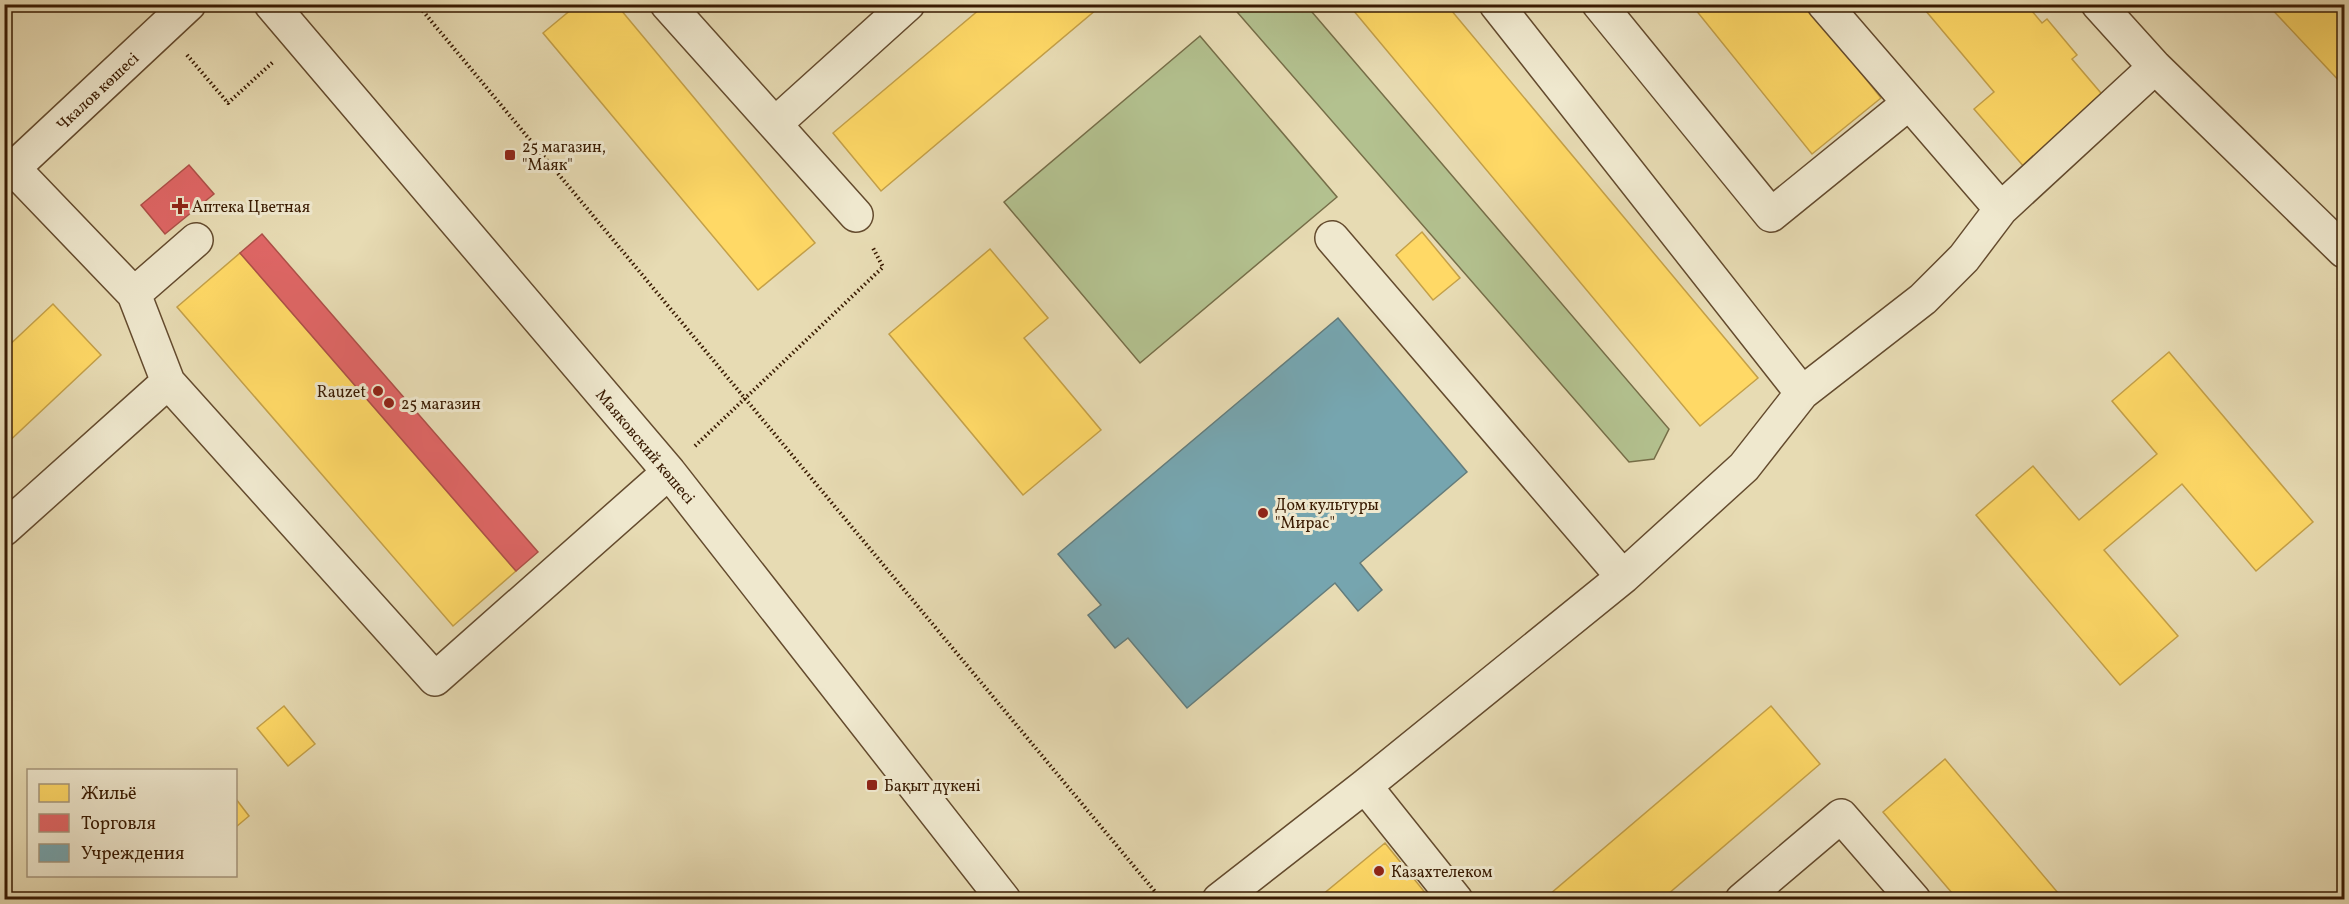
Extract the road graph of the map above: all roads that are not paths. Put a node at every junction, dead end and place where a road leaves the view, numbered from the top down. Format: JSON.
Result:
{"nodes":[{"id":1,"x":189,"y":4,"type":"edge"},
{"id":2,"x":271,"y":4,"type":"edge"},
{"id":3,"x":667,"y":4,"type":"edge"},
{"id":4,"x":908,"y":4,"type":"edge"},
{"id":5,"x":1496,"y":4,"type":"edge"},
{"id":6,"x":1599,"y":4,"type":"edge"},
{"id":7,"x":1824,"y":4,"type":"edge"},
{"id":8,"x":2098,"y":4,"type":"edge"},
{"id":9,"x":2155,"y":68,"type":"junction"},
{"id":10,"x":1909,"y":103,"type":"junction"},
{"id":11,"x":775,"y":124,"type":"junction"},
{"id":12,"x":9,"y":173,"type":"edge"},
{"id":13,"x":2001,"y":210,"type":"junction"},
{"id":14,"x":856,"y":215,"type":"road end"},
{"id":15,"x":1332,"y":238,"type":"dead end"},
{"id":16,"x":196,"y":240,"type":"dead end"},
{"id":17,"x":2344,"y":251,"type":"edge"},
{"id":18,"x":134,"y":294,"type":"junction"},
{"id":19,"x":168,"y":382,"type":"junction"},
{"id":20,"x":1803,"y":393,"type":"junction"},
{"id":21,"x":669,"y":472,"type":"junction"},
{"id":22,"x":4,"y":530,"type":"edge"},
{"id":23,"x":1623,"y":577,"type":"junction"},
{"id":24,"x":1365,"y":786,"type":"junction"},
{"id":25,"x":1004,"y":900,"type":"edge"},
{"id":26,"x":1218,"y":900,"type":"edge"},
{"id":27,"x":1456,"y":900,"type":"edge"},
{"id":28,"x":1742,"y":900,"type":"edge"},
{"id":29,"x":1914,"y":900,"type":"edge"}],
"edges":[{"from":1,"to":12,"type":"street","name":"Чкалов көшесі"},
{"from":2,"to":21,"type":"street","name":"Маяковский көшесі"},
{"from":3,"to":11,"type":"street"},
{"from":4,"to":11,"type":"street"},
{"from":5,"to":20,"type":"street"},
{"from":6,"to":10,"type":"street"},
{"from":7,"to":10,"type":"street"},
{"from":8,"to":9,"type":"street"},
{"from":9,"to":13,"type":"street"},
{"from":9,"to":17,"type":"street"},
{"from":10,"to":13,"type":"street"},
{"from":11,"to":14,"type":"street"},
{"from":12,"to":18,"type":"street"},
{"from":13,"to":20,"type":"street"},
{"from":15,"to":23,"type":"street"},
{"from":16,"to":18,"type":"street"},
{"from":18,"to":19,"type":"street"},
{"from":19,"to":21,"type":"street"},
{"from":19,"to":22,"type":"street"},
{"from":20,"to":23,"type":"street"},
{"from":21,"to":25,"type":"street","name":"Маяковский көшесі"},
{"from":23,"to":24,"type":"street"},
{"from":24,"to":26,"type":"street"},
{"from":24,"to":27,"type":"street"},
{"from":28,"to":29,"type":"street"}]}
